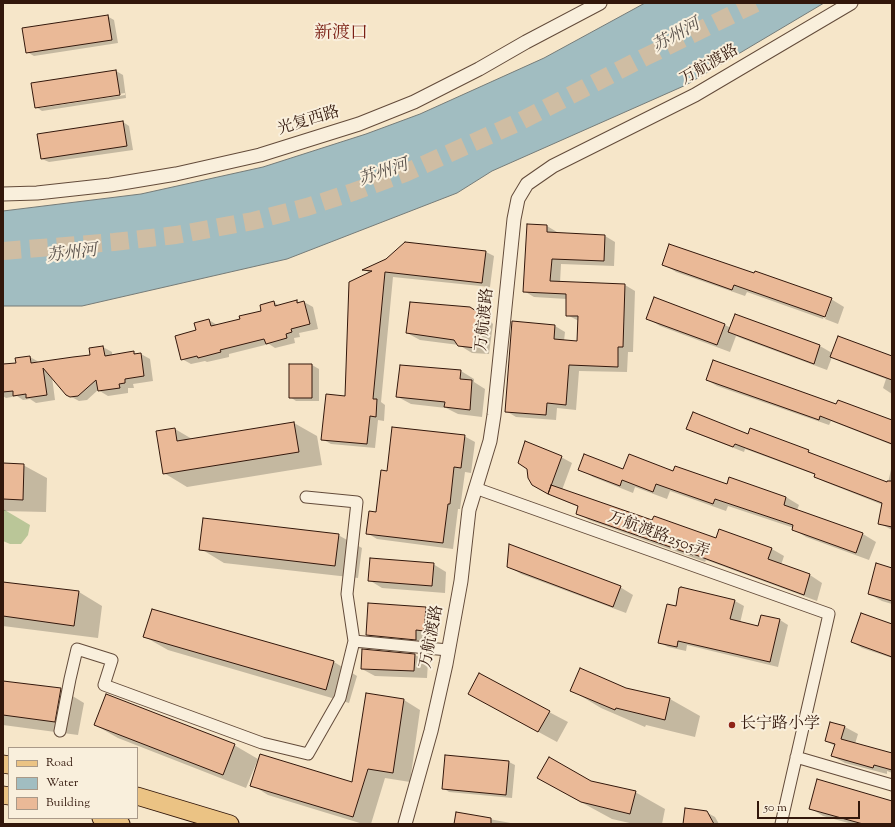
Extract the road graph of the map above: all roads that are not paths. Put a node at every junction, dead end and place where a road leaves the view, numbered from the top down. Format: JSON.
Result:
{"nodes":[{"id":1,"x":600,"y":3,"type":"edge"},
{"id":2,"x":851,"y":3,"type":"edge"},
{"id":3,"x":3,"y":194,"type":"edge"},
{"id":4,"x":475,"y":488,"type":"junction"},
{"id":5,"x":306,"y":497,"type":"dead end"},
{"id":6,"x":354,"y":641,"type":"junction"},
{"id":7,"x":448,"y":650,"type":"junction"},
{"id":8,"x":60,"y":730,"type":"dead end"},
{"id":9,"x":796,"y":758,"type":"junction"},
{"id":10,"x":892,"y":785,"type":"edge"},
{"id":11,"x":138,"y":796,"type":"edge"},
{"id":12,"x":104,"y":819,"type":"edge"},
{"id":13,"x":121,"y":824,"type":"edge"},
{"id":14,"x":230,"y":824,"type":"edge"},
{"id":15,"x":405,"y":824,"type":"edge"},
{"id":16,"x":781,"y":824,"type":"edge"}],
"edges":[{"from":1,"to":3,"type":"street","name":"光复西路"},
{"from":2,"to":4,"type":"street","name":"万航渡路"},
{"from":4,"to":7,"type":"street","name":"万航渡路"},
{"from":4,"to":9,"type":"street","name":"万航渡路2505弄"},
{"from":5,"to":6,"type":"street"},
{"from":6,"to":7,"type":"street"},
{"from":6,"to":8,"type":"street"},
{"from":7,"to":15,"type":"street","name":"万航渡路"},
{"from":9,"to":10,"type":"street"},
{"from":9,"to":16,"type":"street"},
{"from":11,"to":14,"type":"main road"},
{"from":12,"to":13,"type":"main road"}]}
